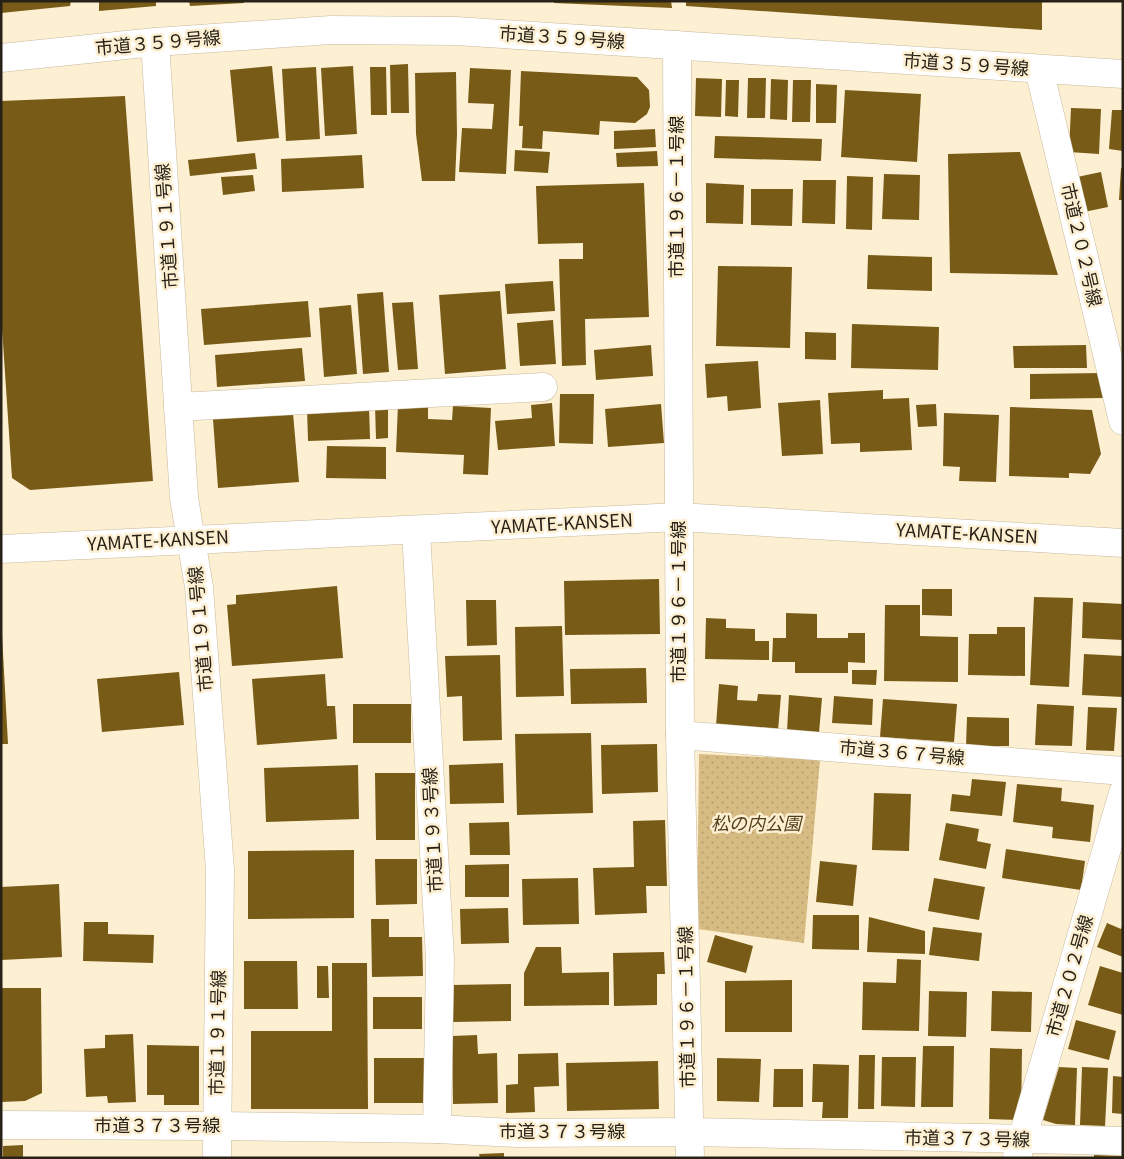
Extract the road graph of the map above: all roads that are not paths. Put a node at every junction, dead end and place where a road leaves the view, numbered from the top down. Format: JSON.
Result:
{"nodes":[{"id":1,"x":155,"y":42,"type":"junction"},
{"id":2,"x":677,"y":46,"type":"junction"},
{"id":3,"x":1,"y":58,"type":"edge"},
{"id":4,"x":1039,"y":69,"type":"junction"},
{"id":5,"x":1123,"y":74,"type":"edge"},
{"id":6,"x":543,"y":387,"type":"dead end"},
{"id":7,"x":178,"y":408,"type":"junction"},
{"id":8,"x":1123,"y":420,"type":"edge"},
{"id":9,"x":678,"y":517,"type":"junction"},
{"id":10,"x":416,"y":531,"type":"junction"},
{"id":11,"x":190,"y":539,"type":"junction"},
{"id":12,"x":1123,"y":542,"type":"edge"},
{"id":13,"x":1,"y":549,"type":"edge"},
{"id":14,"x":680,"y":735,"type":"junction"},
{"id":15,"x":1123,"y":771,"type":"edge"},
{"id":16,"x":1123,"y":793,"type":"edge"},
{"id":17,"x":1119,"y":824,"type":"edge"},
{"id":18,"x":1,"y":1125,"type":"edge"},
{"id":19,"x":217,"y":1126,"type":"junction"},
{"id":20,"x":437,"y":1129,"type":"junction"},
{"id":21,"x":1123,"y":1141,"type":"edge"},
{"id":22,"x":690,"y":1145,"type":"edge"},
{"id":23,"x":1019,"y":1149,"type":"edge"},
{"id":24,"x":217,"y":1158,"type":"edge"}],
"edges":[{"from":1,"to":2,"type":"street","name":"市道３５９号線"},
{"from":1,"to":3,"type":"street","name":"市道３５９号線"},
{"from":1,"to":7,"type":"street","name":"市道１９１号線"},
{"from":2,"to":4,"type":"street","name":"市道３５９号線"},
{"from":2,"to":9,"type":"street","name":"市道１９６－１号線"},
{"from":4,"to":5,"type":"street","name":"市道３５９号線"},
{"from":4,"to":8,"type":"street","name":"市道２０２号線"},
{"from":6,"to":7,"type":"street"},
{"from":7,"to":11,"type":"street","name":"市道１９１号線"},
{"from":9,"to":10,"type":"street","name":"YAMATE-KANSEN"},
{"from":9,"to":12,"type":"street","name":"YAMATE-KANSEN"},
{"from":9,"to":14,"type":"street","name":"市道１９６－１号線"},
{"from":10,"to":11,"type":"street","name":"YAMATE-KANSEN"},
{"from":10,"to":20,"type":"street","name":"市道１９３号線"},
{"from":11,"to":13,"type":"street","name":"YAMATE-KANSEN"},
{"from":11,"to":19,"type":"street","name":"市道１９１号線"},
{"from":14,"to":15,"type":"street","name":"市道３６７号線"},
{"from":14,"to":22,"type":"street","name":"市道１９６－１号線"},
{"from":16,"to":17,"type":"street","name":"市道２０２号線"},
{"from":17,"to":23,"type":"street","name":"市道２０２号線"},
{"from":18,"to":19,"type":"street","name":"市道３７３号線"},
{"from":19,"to":20,"type":"street","name":"市道３７３号線"},
{"from":19,"to":24,"type":"street","name":"市道１９１号線"},
{"from":20,"to":22,"type":"street","name":"市道３７３号線"},
{"from":21,"to":23,"type":"street","name":"市道３７３号線"},
{"from":22,"to":23,"type":"street","name":"市道３７３号線"}]}
